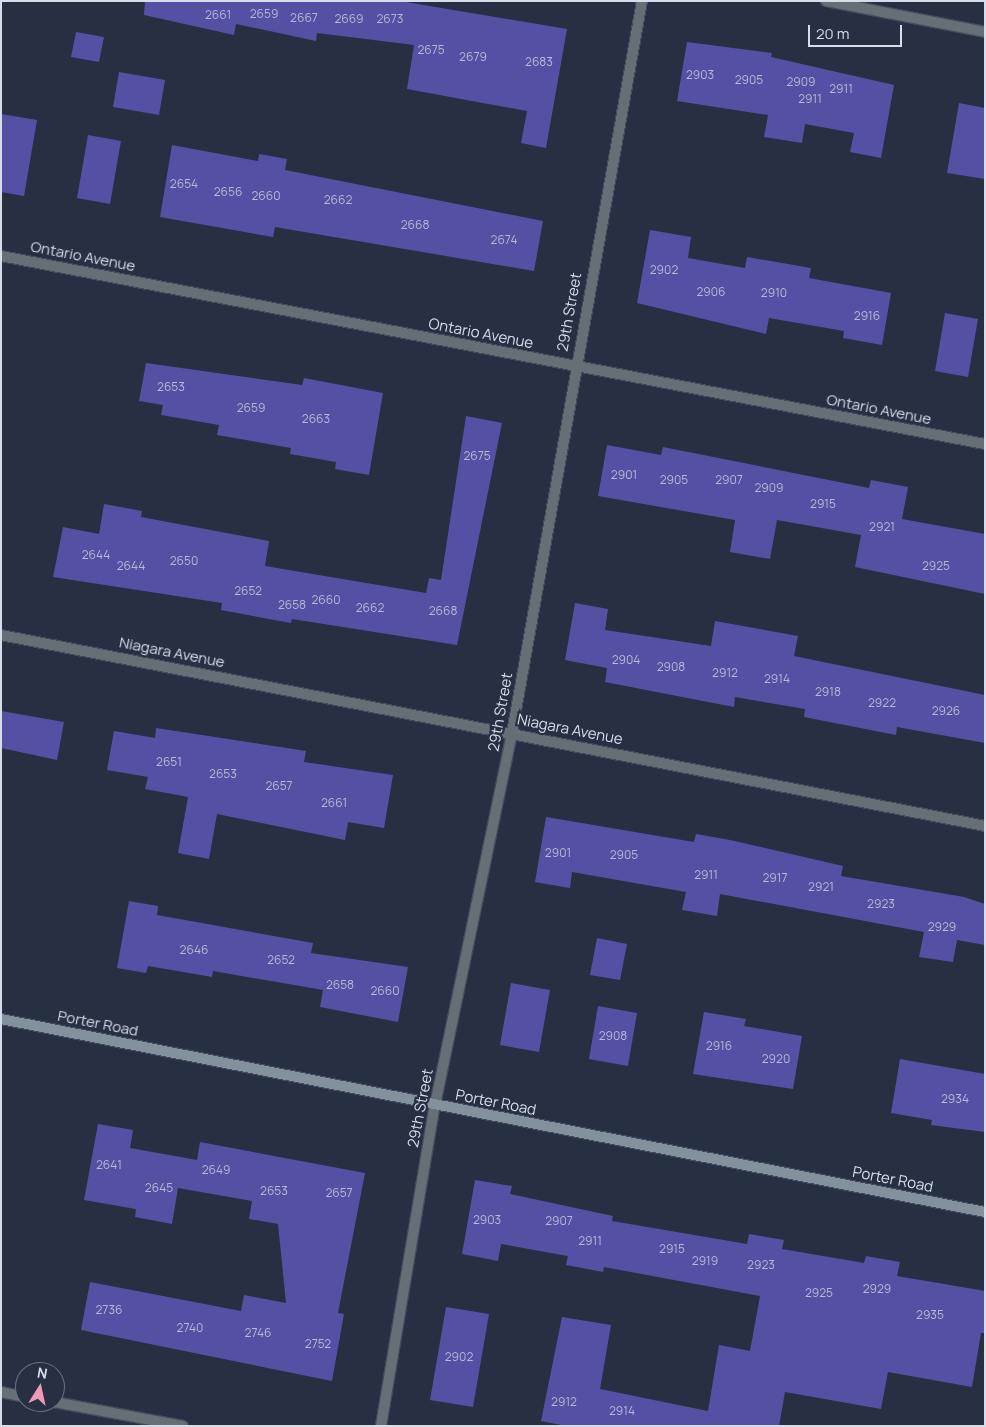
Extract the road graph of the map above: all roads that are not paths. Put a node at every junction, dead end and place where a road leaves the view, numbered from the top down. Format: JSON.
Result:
{"nodes":[{"id":1,"x":642,"y":1,"type":"edge"},
{"id":2,"x":826,"y":1,"type":"edge"},
{"id":3,"x":985,"y":32,"type":"edge"},
{"id":4,"x":1,"y":256,"type":"edge"},
{"id":5,"x":574,"y":366,"type":"junction"},
{"id":6,"x":985,"y":444,"type":"edge"},
{"id":7,"x":1,"y":635,"type":"edge"},
{"id":8,"x":512,"y":734,"type":"junction"},
{"id":9,"x":985,"y":826,"type":"edge"},
{"id":10,"x":1,"y":1019,"type":"edge"},
{"id":11,"x":435,"y":1105,"type":"junction"},
{"id":12,"x":985,"y":1212,"type":"edge"},
{"id":13,"x":1,"y":1392,"type":"edge"},
{"id":14,"x":15,"y":1395,"type":"edge"},
{"id":15,"x":65,"y":1404,"type":"edge"},
{"id":16,"x":183,"y":1426,"type":"edge"},
{"id":17,"x":381,"y":1426,"type":"edge"}],
"edges":[{"from":1,"to":5,"type":"street","name":"29th Street"},
{"from":2,"to":3,"type":"street"},
{"from":4,"to":5,"type":"street","name":"Ontario Avenue"},
{"from":5,"to":6,"type":"street","name":"Ontario Avenue"},
{"from":5,"to":8,"type":"street","name":"29th Street"},
{"from":7,"to":8,"type":"street","name":"Niagara Avenue"},
{"from":8,"to":9,"type":"street","name":"Niagara Avenue"},
{"from":8,"to":11,"type":"street","name":"29th Street"},
{"from":10,"to":11,"type":"main road","name":"Porter Road"},
{"from":11,"to":12,"type":"main road","name":"Porter Road"},
{"from":11,"to":17,"type":"street","name":"29th Street"},
{"from":13,"to":14,"type":"street"},
{"from":15,"to":16,"type":"street"}]}
